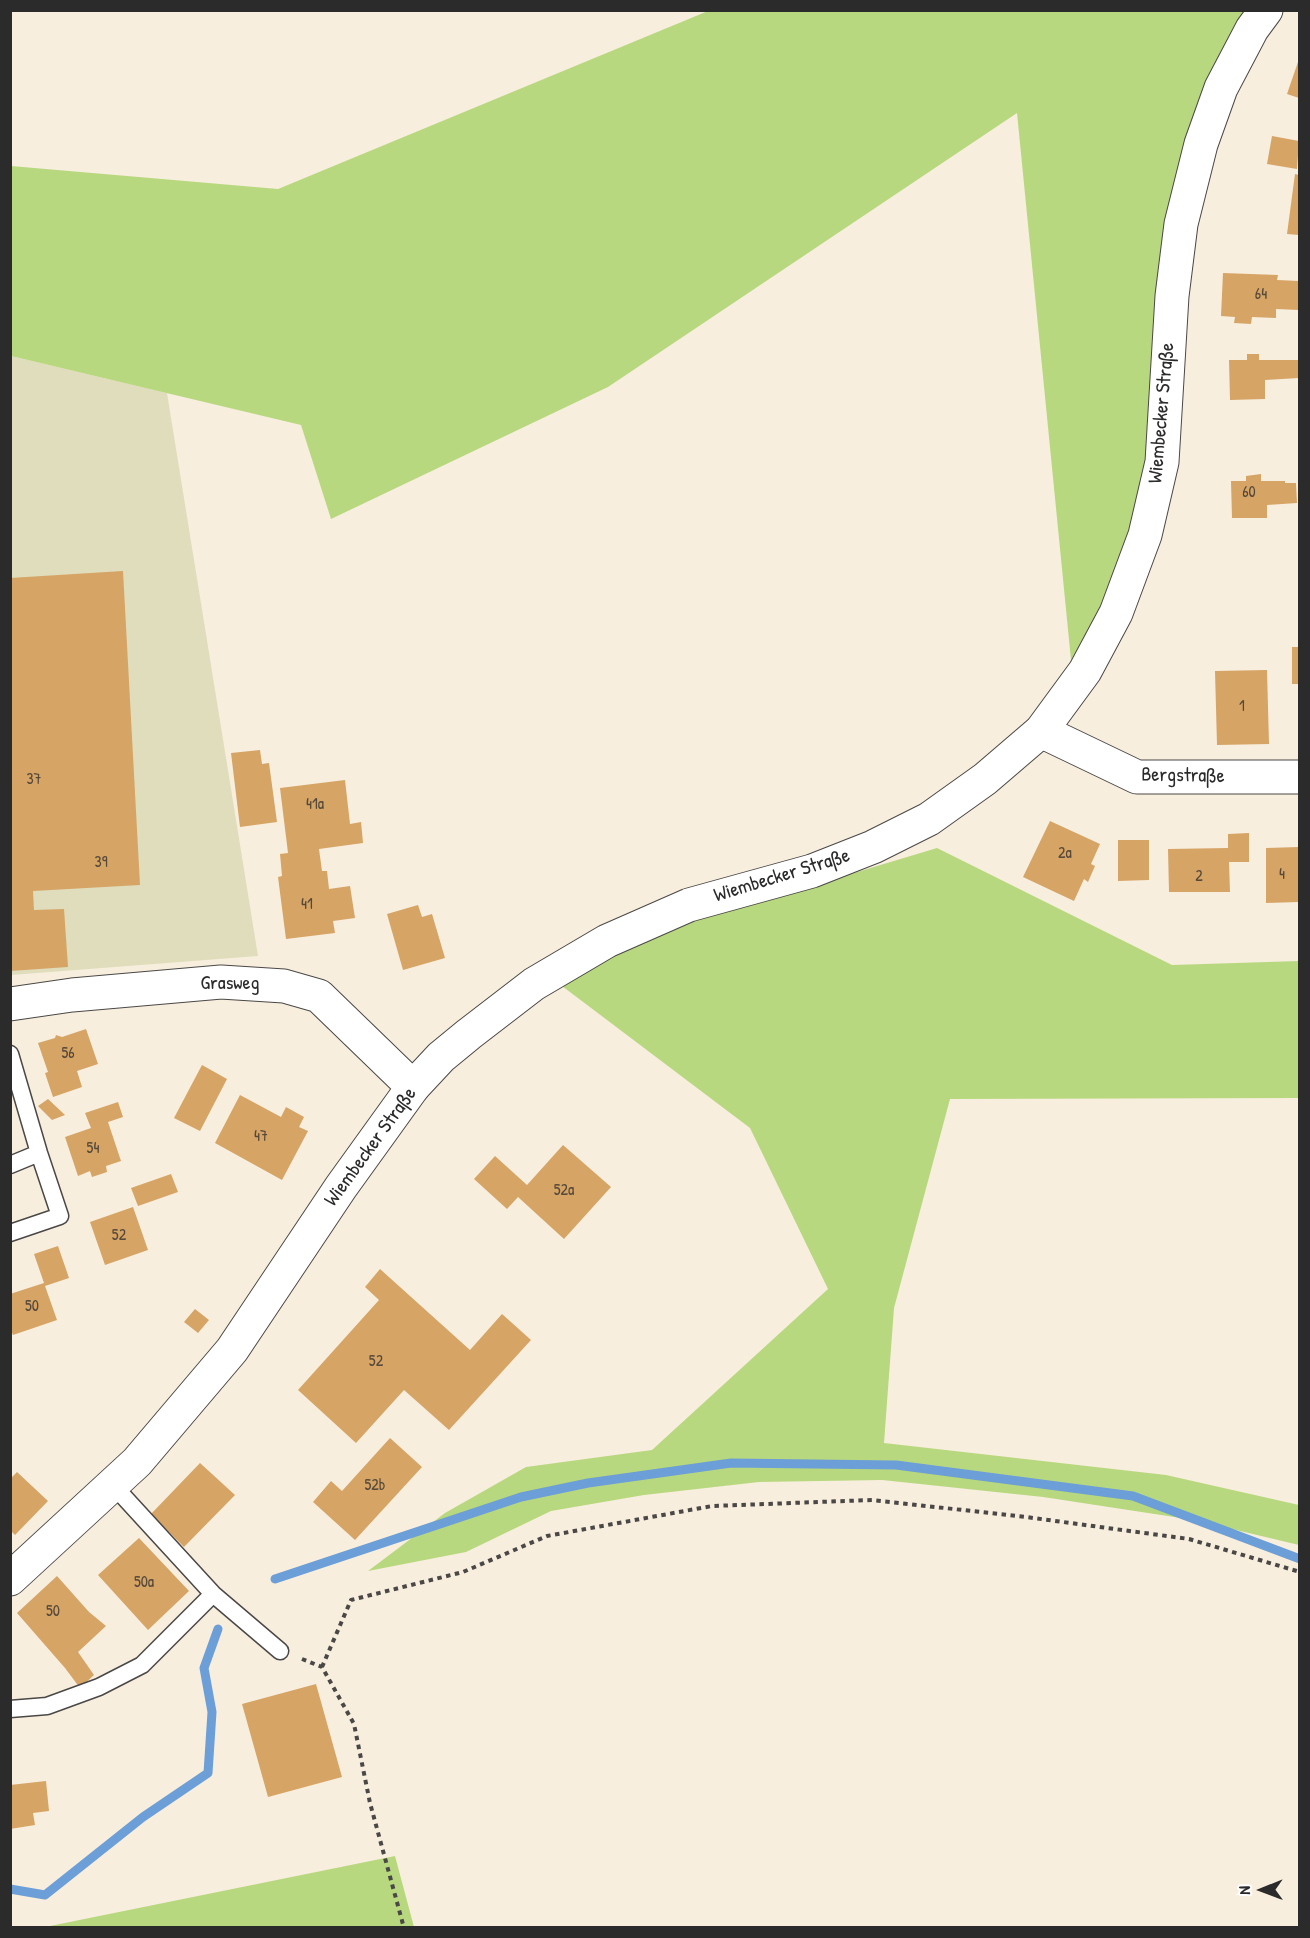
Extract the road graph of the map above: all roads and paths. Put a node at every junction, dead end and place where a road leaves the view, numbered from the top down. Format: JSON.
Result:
{"nodes":[{"id":1,"x":1266,"y":10,"type":"edge"},
{"id":2,"x":1041,"y":730,"type":"junction"},
{"id":3,"x":1299,"y":777,"type":"edge"},
{"id":4,"x":10,"y":1004,"type":"edge"},
{"id":5,"x":10,"y":1054,"type":"edge"},
{"id":6,"x":413,"y":1087,"type":"junction"},
{"id":7,"x":39,"y":1153,"type":"junction"},
{"id":8,"x":10,"y":1165,"type":"edge"},
{"id":9,"x":10,"y":1233,"type":"edge"},
{"id":10,"x":113,"y":1485,"type":"junction"},
{"id":11,"x":1299,"y":1572,"type":"edge"},
{"id":12,"x":10,"y":1579,"type":"edge"},
{"id":13,"x":213,"y":1594,"type":"junction"},
{"id":14,"x":280,"y":1651,"type":"dead end"},
{"id":15,"x":10,"y":1709,"type":"edge"},
{"id":16,"x":404,"y":1928,"type":"edge"}],
"edges":[{"from":1,"to":2,"type":"street","name":"Wiembecker Straße"},
{"from":2,"to":3,"type":"street","name":"Bergstraße"},
{"from":2,"to":6,"type":"street","name":"Wiembecker Straße"},
{"from":4,"to":6,"type":"street","name":"Grasweg"},
{"from":5,"to":7,"type":"lane"},
{"from":6,"to":10,"type":"street","name":"Wiembecker Straße"},
{"from":7,"to":8,"type":"lane"},
{"from":7,"to":9,"type":"lane"},
{"from":10,"to":12,"type":"street","name":"Wiembecker Straße"},
{"from":10,"to":13,"type":"lane"},
{"from":11,"to":16,"type":"path"},
{"from":13,"to":14,"type":"lane"},
{"from":13,"to":15,"type":"lane"}]}
